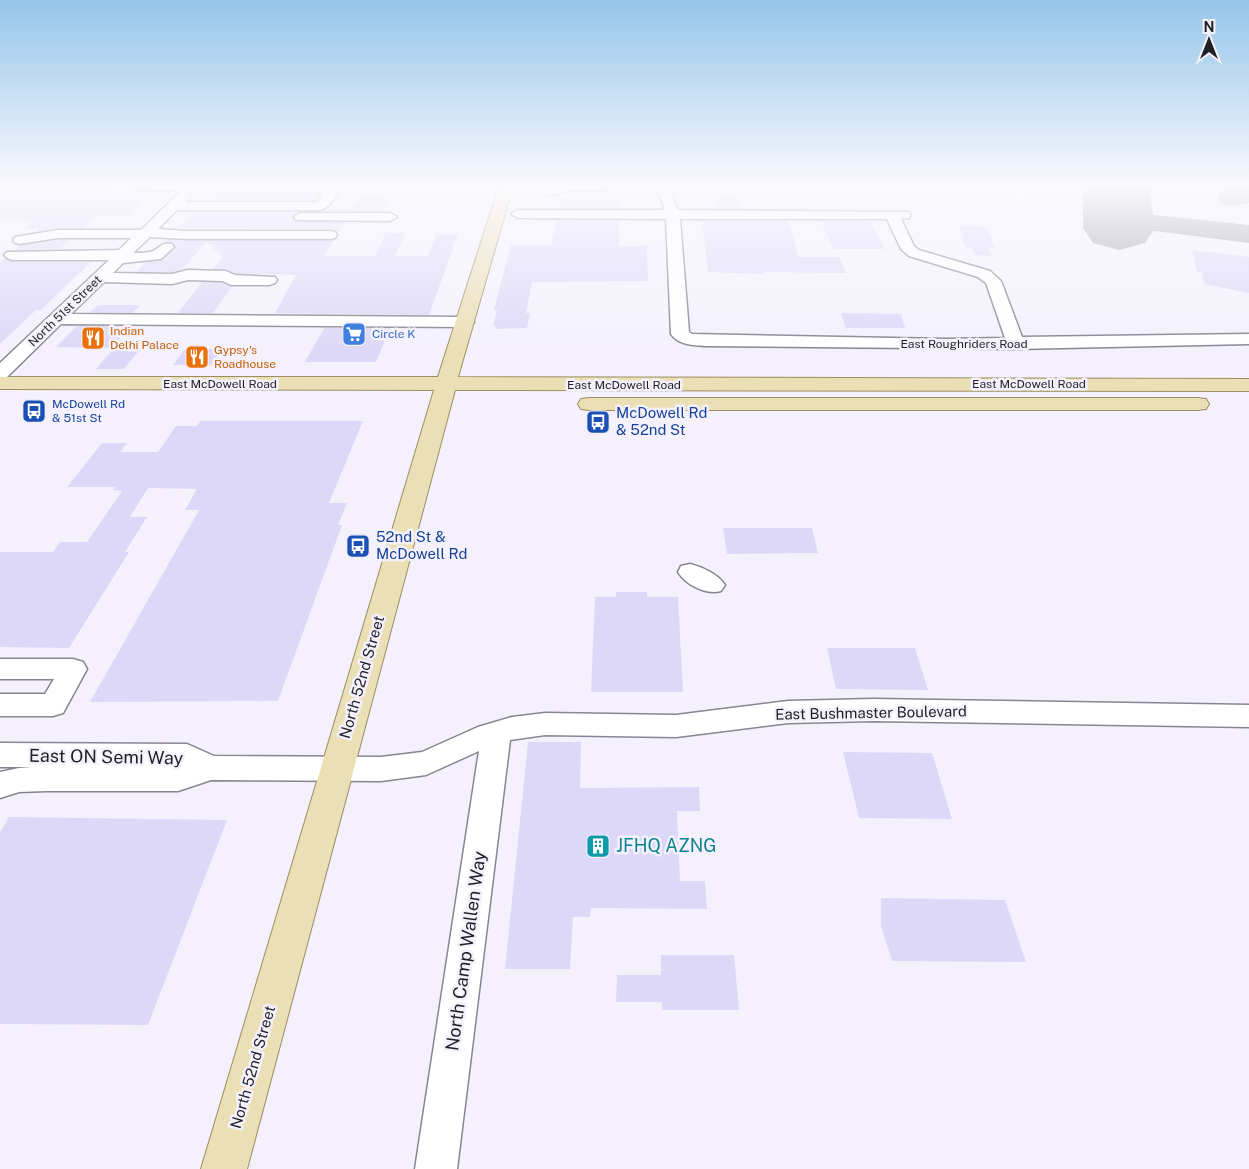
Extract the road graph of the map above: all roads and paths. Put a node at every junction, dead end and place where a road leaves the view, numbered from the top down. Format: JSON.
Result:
{"nodes":[{"id":1,"x":138,"y":241,"type":"edge"},
{"id":2,"x":490,"y":241,"type":"edge"},
{"id":3,"x":675,"y":241,"type":"edge"},
{"id":4,"x":906,"y":241,"type":"edge"},
{"id":5,"x":253,"y":250,"type":"dead end"},
{"id":6,"x":124,"y":253,"type":"junction"},
{"id":7,"x":12,"y":255,"type":"dead end"},
{"id":8,"x":100,"y":277,"type":"junction"},
{"id":9,"x":269,"y":280,"type":"dead end"},
{"id":10,"x":56,"y":319,"type":"junction"},
{"id":11,"x":465,"y":322,"type":"junction"},
{"id":12,"x":1249,"y":339,"type":"edge"},
{"id":13,"x":1016,"y":344,"type":"junction"},
{"id":14,"x":0,"y":373,"type":"edge"},
{"id":15,"x":0,"y":383,"type":"edge"},
{"id":16,"x":1249,"y":385,"type":"edge"},
{"id":17,"x":436,"y":398,"type":"junction"},
{"id":18,"x":0,"y":402,"type":"edge"},
{"id":19,"x":383,"y":404,"type":"dead end"},
{"id":20,"x":464,"y":404,"type":"dead end"},
{"id":21,"x":566,"y":404,"type":"dead end"},
{"id":22,"x":1249,"y":404,"type":"edge"},
{"id":23,"x":690,"y":572,"type":"dead end"},
{"id":24,"x":712,"y":585,"type":"dead end"},
{"id":25,"x":0,"y":669,"type":"edge"},
{"id":26,"x":0,"y":705,"type":"edge"},
{"id":27,"x":1249,"y":716,"type":"edge"},
{"id":28,"x":496,"y":733,"type":"junction"},
{"id":29,"x":0,"y":755,"type":"edge"},
{"id":30,"x":210,"y":768,"type":"junction"},
{"id":31,"x":336,"y":769,"type":"junction"},
{"id":32,"x":380,"y":769,"type":"joint"},
{"id":33,"x":0,"y":785,"type":"edge"},
{"id":34,"x":224,"y":1169,"type":"edge"},
{"id":35,"x":436,"y":1169,"type":"edge"}],
"edges":[{"from":1,"to":6,"type":"street","name":"North 51st Street"},
{"from":2,"to":11,"type":"main road","name":"North 52nd Street"},
{"from":3,"to":13,"type":"street","name":"East Roughriders Road"},
{"from":4,"to":13,"type":"street"},
{"from":5,"to":6,"type":"street"},
{"from":6,"to":7,"type":"street"},
{"from":6,"to":8,"type":"street","name":"North 51st Street"},
{"from":8,"to":9,"type":"street"},
{"from":8,"to":10,"type":"street","name":"North 51st Street"},
{"from":10,"to":11,"type":"street"},
{"from":10,"to":14,"type":"street","name":"North 51st Street"},
{"from":11,"to":17,"type":"main road","name":"North 52nd Street"},
{"from":12,"to":13,"type":"street","name":"East Roughriders Road"},
{"from":15,"to":17,"type":"main road","name":"East McDowell Road"},
{"from":16,"to":17,"type":"main road","name":"East McDowell Road"},
{"from":17,"to":20,"type":"main road","name":"East McDowell Road"},
{"from":17,"to":31,"type":"main road","name":"North 52nd Street"},
{"from":18,"to":19,"type":"main road","name":"East McDowell Road"},
{"from":21,"to":22,"type":"main road","name":"East McDowell Road"},
{"from":23,"to":24,"type":"street"},
{"from":25,"to":26,"type":"street"},
{"from":27,"to":28,"type":"street","name":"East Bushmaster Boulevard"},
{"from":28,"to":32,"type":"street","name":"East Bushmaster Boulevard"},
{"from":28,"to":35,"type":"street","name":"North Camp Wallen Way"},
{"from":29,"to":30,"type":"street","name":"East ON Semi Way"},
{"from":30,"to":31,"type":"street","name":"East ON Semi Way"},
{"from":30,"to":33,"type":"street","name":"East ON Semi Way"},
{"from":31,"to":32,"type":"street","name":"East ON Semi Way"},
{"from":31,"to":34,"type":"main road","name":"North 52nd Street"}]}
